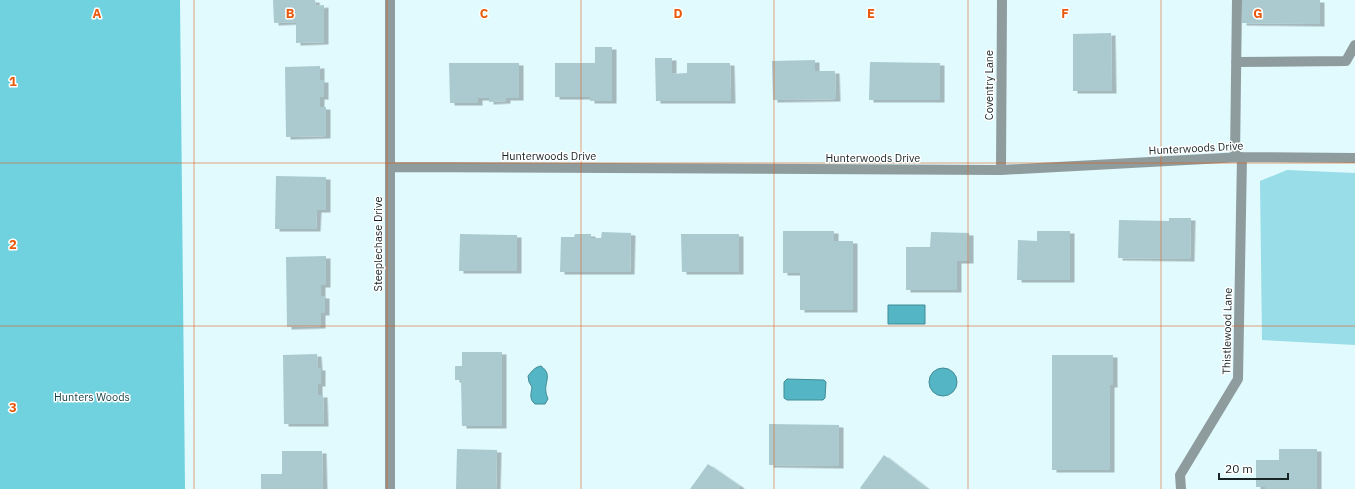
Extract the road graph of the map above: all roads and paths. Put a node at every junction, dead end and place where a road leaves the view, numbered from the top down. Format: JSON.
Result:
{"nodes":[{"id":1,"x":390,"y":0,"type":"edge"},
{"id":2,"x":1002,"y":0,"type":"edge"},
{"id":3,"x":1237,"y":0,"type":"edge"},
{"id":4,"x":1355,"y":45,"type":"edge"},
{"id":5,"x":1236,"y":62,"type":"junction"},
{"id":6,"x":1238,"y":157,"type":"junction"},
{"id":7,"x":1355,"y":158,"type":"edge"},
{"id":8,"x":390,"y":167,"type":"junction"},
{"id":9,"x":1001,"y":170,"type":"junction"},
{"id":10,"x":390,"y":489,"type":"edge"},
{"id":11,"x":1180,"y":489,"type":"edge"}],
"edges":[{"from":1,"to":8,"type":"street","name":"Steeplechase Drive"},
{"from":2,"to":9,"type":"street","name":"Coventry Lane"},
{"from":3,"to":5,"type":"street","name":"Thistlewood Lane"},
{"from":4,"to":5,"type":"street"},
{"from":5,"to":6,"type":"street","name":"Thistlewood Lane"},
{"from":6,"to":7,"type":"street","name":"Hunterwoods Drive"},
{"from":6,"to":9,"type":"street","name":"Hunterwoods Drive"},
{"from":6,"to":11,"type":"street","name":"Thistlewood Lane"},
{"from":8,"to":9,"type":"street","name":"Hunterwoods Drive"},
{"from":8,"to":10,"type":"street","name":"Steeplechase Drive"}]}
